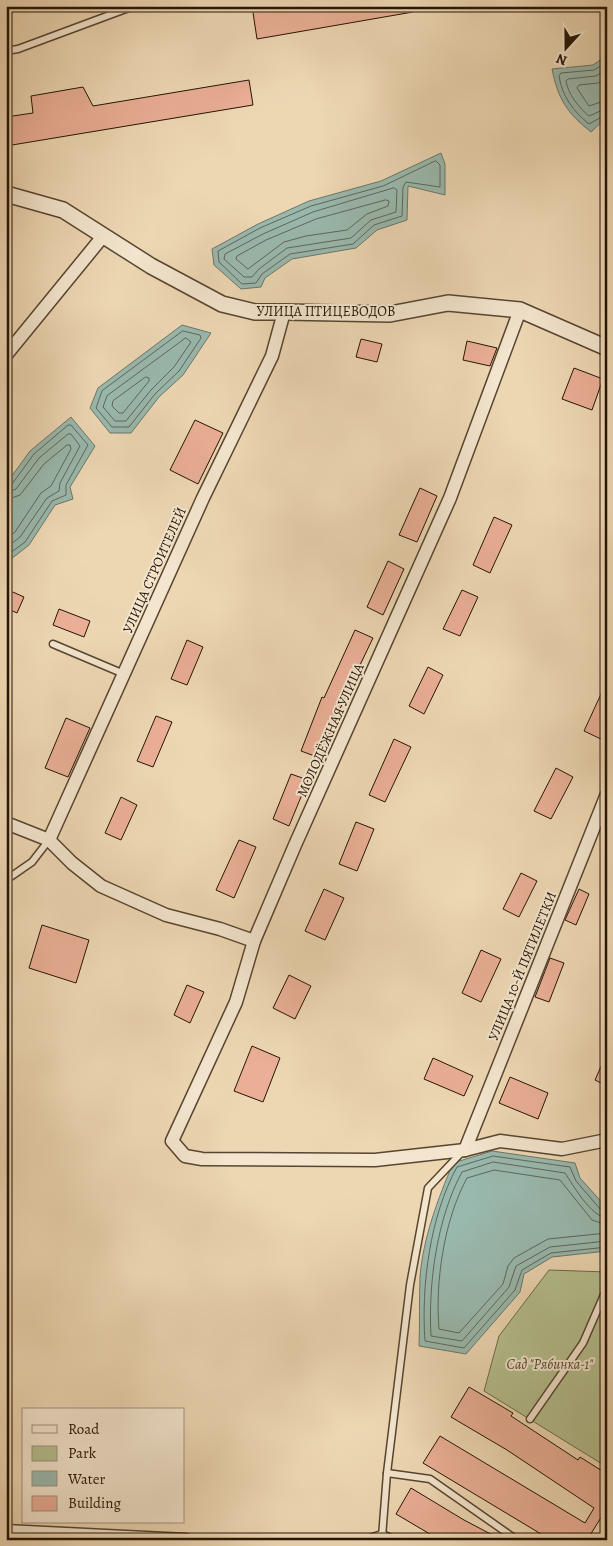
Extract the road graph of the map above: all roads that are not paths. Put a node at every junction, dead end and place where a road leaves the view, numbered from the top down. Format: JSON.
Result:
{"nodes":[{"id":1,"x":134,"y":6,"type":"edge"},
{"id":2,"x":6,"y":51,"type":"edge"},
{"id":3,"x":6,"y":194,"type":"edge"},
{"id":4,"x":104,"y":235,"type":"junction"},
{"id":5,"x":520,"y":310,"type":"junction"},
{"id":6,"x":284,"y":312,"type":"junction"},
{"id":7,"x":607,"y":348,"type":"edge"},
{"id":8,"x":6,"y":355,"type":"edge"},
{"id":9,"x":53,"y":644,"type":"dead end"},
{"id":10,"x":124,"y":674,"type":"junction"},
{"id":11,"x":607,"y":794,"type":"edge"},
{"id":12,"x":6,"y":823,"type":"edge"},
{"id":13,"x":50,"y":840,"type":"junction"},
{"id":14,"x":6,"y":880,"type":"edge"},
{"id":15,"x":254,"y":941,"type":"junction"},
{"id":16,"x":607,"y":1140,"type":"edge"},
{"id":17,"x":465,"y":1150,"type":"junction"},
{"id":18,"x":607,"y":1288,"type":"edge"},
{"id":19,"x":530,"y":1419,"type":"dead end"},
{"id":20,"x":387,"y":1473,"type":"junction"},
{"id":21,"x":6,"y":1531,"type":"edge"},
{"id":22,"x":381,"y":1539,"type":"edge"},
{"id":23,"x":186,"y":1540,"type":"edge"},
{"id":24,"x":517,"y":1540,"type":"edge"}],
"edges":[{"from":1,"to":2,"type":"lane"},
{"from":3,"to":4,"type":"street","name":"УЛИЦА ПТИЦЕВОДОВ"},
{"from":4,"to":6,"type":"street","name":"УЛИЦА ПТИЦЕВОДОВ"},
{"from":4,"to":8,"type":"street"},
{"from":5,"to":6,"type":"street","name":"УЛИЦА ПТИЦЕВОДОВ"},
{"from":5,"to":7,"type":"street","name":"УЛИЦА ПТИЦЕВОДОВ"},
{"from":5,"to":15,"type":"street","name":"МОЛОДЁЖНАЯ УЛИЦА"},
{"from":6,"to":10,"type":"street","name":"УЛИЦА СТРОИТЕЛЕЙ"},
{"from":9,"to":10,"type":"lane"},
{"from":10,"to":13,"type":"street","name":"УЛИЦА СТРОИТЕЛЕЙ"},
{"from":11,"to":17,"type":"street","name":"УЛИЦА 10-Й ПЯТИЛЕТКИ"},
{"from":12,"to":13,"type":"street"},
{"from":13,"to":14,"type":"lane"},
{"from":13,"to":15,"type":"street"},
{"from":15,"to":17,"type":"street","name":"МОЛОДЁЖНАЯ УЛИЦА"},
{"from":16,"to":17,"type":"street"},
{"from":17,"to":20,"type":"lane"},
{"from":18,"to":19,"type":"lane"},
{"from":20,"to":22,"type":"lane"},
{"from":20,"to":24,"type":"lane"},
{"from":21,"to":23,"type":"street"}]}
